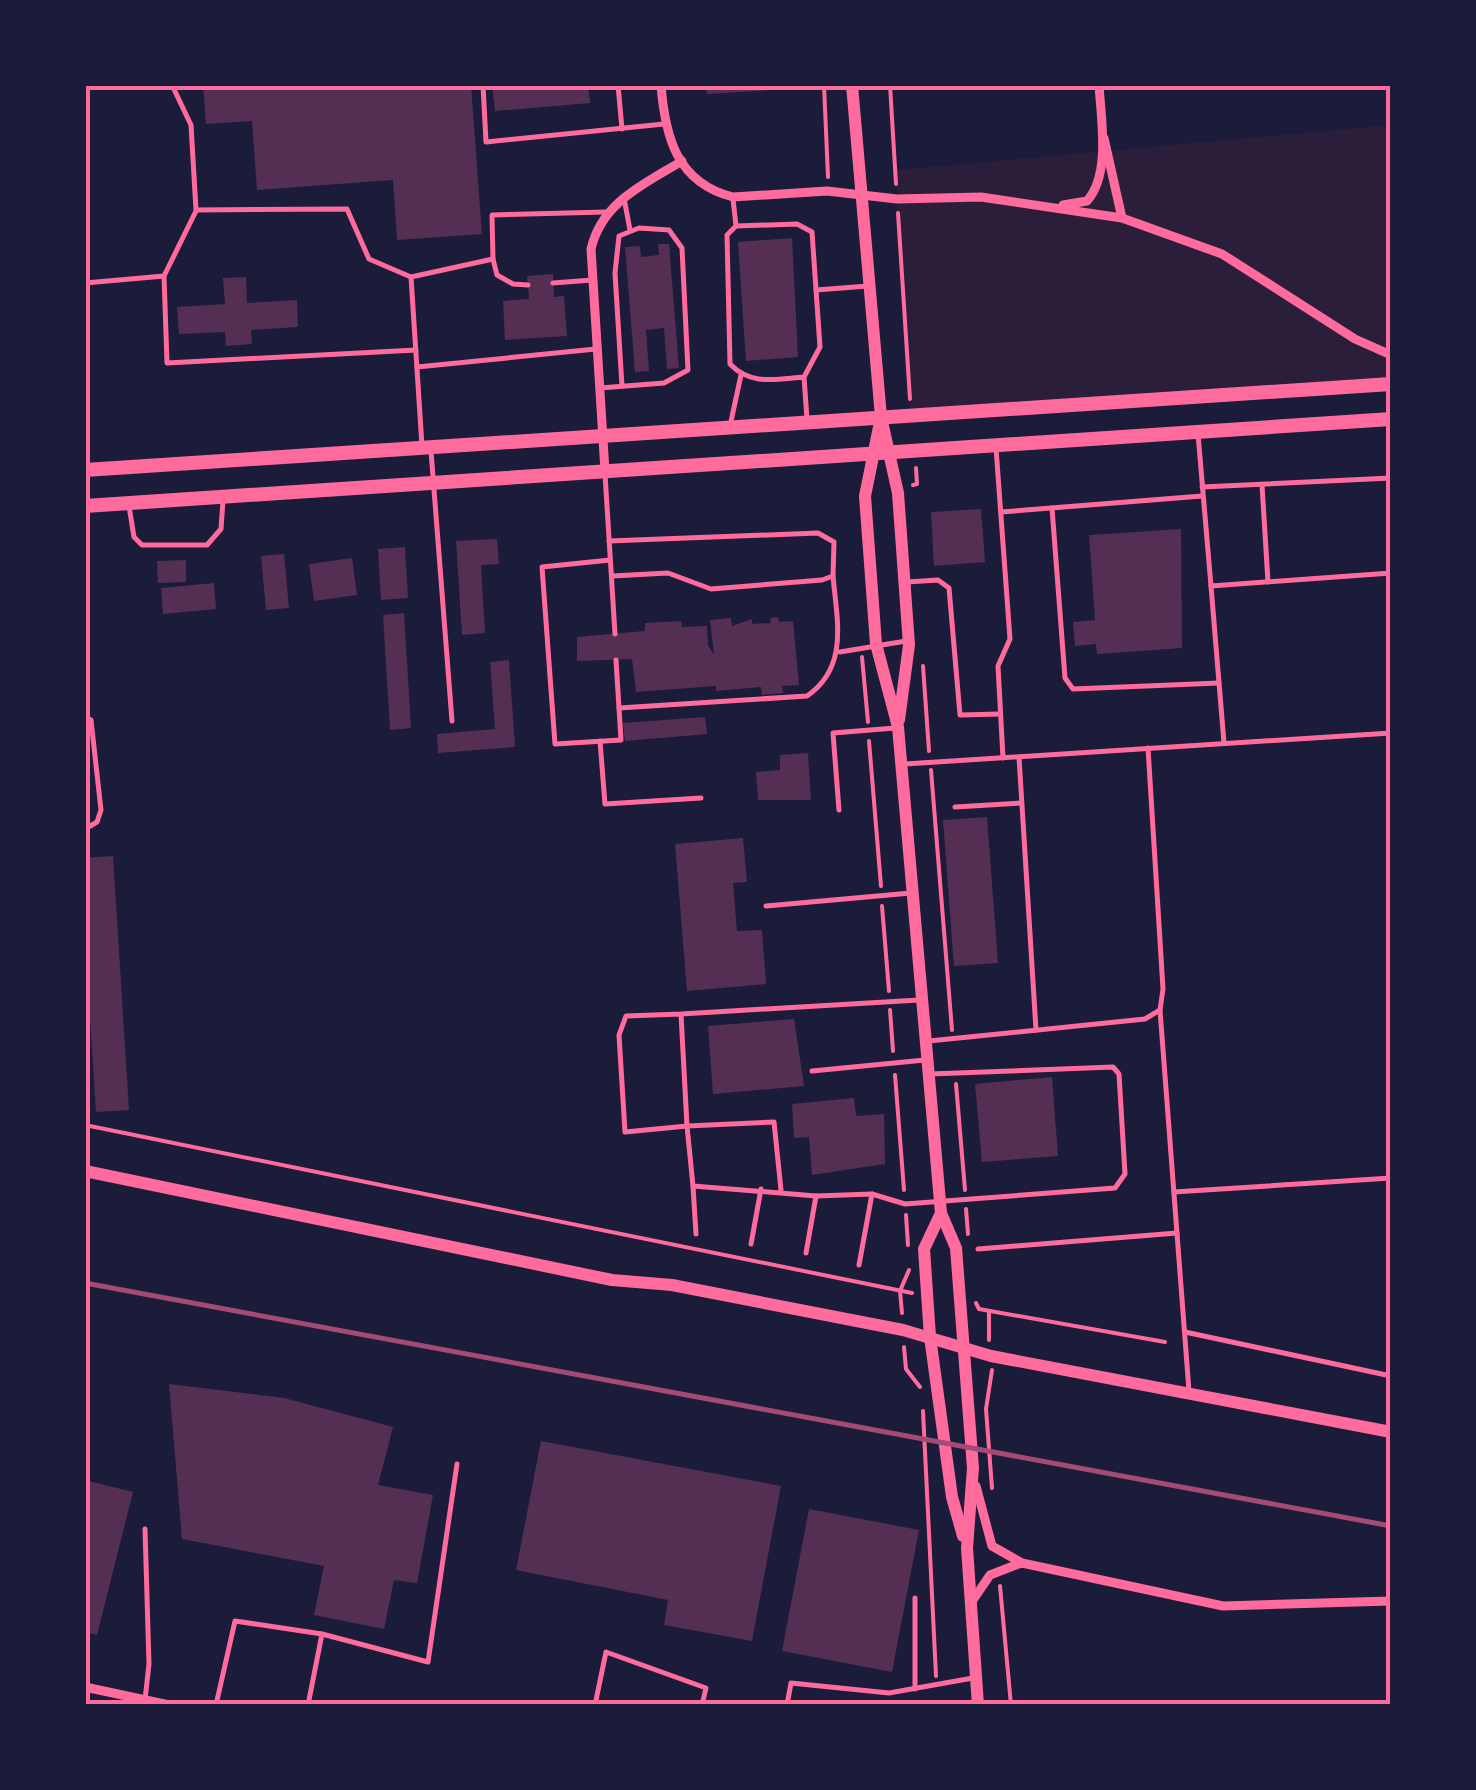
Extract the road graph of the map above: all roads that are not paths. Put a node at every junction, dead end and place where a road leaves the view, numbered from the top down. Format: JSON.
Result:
{"nodes":[{"id":1,"x":172,"y":85,"type":"edge"},
{"id":2,"x":483,"y":85,"type":"edge"},
{"id":3,"x":618,"y":85,"type":"edge"},
{"id":4,"x":661,"y":85,"type":"edge"},
{"id":5,"x":852,"y":85,"type":"edge"},
{"id":6,"x":1099,"y":85,"type":"edge"},
{"id":7,"x":664,"y":124,"type":"junction"},
{"id":8,"x":622,"y":128,"type":"junction"},
{"id":9,"x":1103,"y":134,"type":"junction"},
{"id":10,"x":682,"y":161,"type":"junction"},
{"id":11,"x":733,"y":196,"type":"junction"},
{"id":12,"x":860,"y":196,"type":"junction"},
{"id":13,"x":624,"y":197,"type":"junction"},
{"id":14,"x":1045,"y":206,"type":"junction"},
{"id":15,"x":196,"y":210,"type":"junction"},
{"id":16,"x":606,"y":212,"type":"junction"},
{"id":17,"x":1122,"y":218,"type":"junction"},
{"id":18,"x":736,"y":226,"type":"junction"},
{"id":19,"x":630,"y":230,"type":"junction"},
{"id":20,"x":492,"y":259,"type":"junction"},
{"id":21,"x":164,"y":276,"type":"junction"},
{"id":22,"x":411,"y":278,"type":"junction"},
{"id":23,"x":592,"y":280,"type":"junction"},
{"id":24,"x":85,"y":282,"type":"edge"},
{"id":25,"x":553,"y":283,"type":"dead end"},
{"id":26,"x":528,"y":285,"type":"dead end"},
{"id":27,"x":870,"y":286,"type":"junction"},
{"id":28,"x":816,"y":290,"type":"junction"},
{"id":29,"x":416,"y":350,"type":"junction"},
{"id":30,"x":596,"y":350,"type":"junction"},
{"id":31,"x":1391,"y":356,"type":"edge"},
{"id":32,"x":417,"y":366,"type":"junction"},
{"id":33,"x":741,"y":375,"type":"junction"},
{"id":34,"x":804,"y":377,"type":"junction"},
{"id":35,"x":1391,"y":384,"type":"edge"},
{"id":36,"x":622,"y":386,"type":"junction"},
{"id":37,"x":599,"y":388,"type":"junction"},
{"id":38,"x":881,"y":417,"type":"junction"},
{"id":39,"x":1391,"y":418,"type":"edge"},
{"id":40,"x":808,"y":422,"type":"junction"},
{"id":41,"x":730,"y":428,"type":"junction"},
{"id":42,"x":1198,"y":431,"type":"junction"},
{"id":43,"x":602,"y":437,"type":"junction"},
{"id":44,"x":996,"y":445,"type":"junction"},
{"id":45,"x":426,"y":448,"type":"junction"},
{"id":46,"x":881,"y":452,"type":"junction"},
{"id":47,"x":85,"y":470,"type":"edge"},
{"id":48,"x":605,"y":471,"type":"junction"},
{"id":49,"x":1391,"y":478,"type":"edge"},
{"id":50,"x":433,"y":483,"type":"junction"},
{"id":51,"x":1262,"y":484,"type":"junction"},
{"id":52,"x":1202,"y":487,"type":"junction"},
{"id":53,"x":1203,"y":496,"type":"junction"},
{"id":54,"x":223,"y":497,"type":"junction"},
{"id":55,"x":129,"y":503,"type":"junction"},
{"id":56,"x":85,"y":506,"type":"edge"},
{"id":57,"x":1052,"y":508,"type":"junction"},
{"id":58,"x":1001,"y":512,"type":"junction"},
{"id":59,"x":610,"y":541,"type":"junction"},
{"id":60,"x":610,"y":560,"type":"junction"},
{"id":61,"x":1391,"y":573,"type":"edge"},
{"id":62,"x":612,"y":576,"type":"junction"},
{"id":63,"x":833,"y":576,"type":"junction"},
{"id":64,"x":904,"y":582,"type":"junction"},
{"id":65,"x":1268,"y":582,"type":"junction"},
{"id":66,"x":1211,"y":586,"type":"junction"},
{"id":67,"x":615,"y":634,"type":"dead end"},
{"id":68,"x":908,"y":641,"type":"junction"},
{"id":69,"x":876,"y":644,"type":"junction"},
{"id":70,"x":840,"y":652,"type":"junction"},
{"id":71,"x":616,"y":660,"type":"dead end"},
{"id":72,"x":1219,"y":682,"type":"junction"},
{"id":73,"x":619,"y":708,"type":"junction"},
{"id":74,"x":1000,"y":714,"type":"junction"},
{"id":75,"x":85,"y":717,"type":"edge"},
{"id":76,"x":452,"y":722,"type":"dead end"},
{"id":77,"x":898,"y":728,"type":"junction"},
{"id":78,"x":1391,"y":733,"type":"edge"},
{"id":79,"x":600,"y":741,"type":"junction"},
{"id":80,"x":1224,"y":744,"type":"junction"},
{"id":81,"x":1148,"y":748,"type":"junction"},
{"id":82,"x":1018,"y":757,"type":"junction"},
{"id":83,"x":1003,"y":758,"type":"junction"},
{"id":84,"x":900,"y":764,"type":"junction"},
{"id":85,"x":700,"y":798,"type":"dead end"},
{"id":86,"x":1022,"y":803,"type":"junction"},
{"id":87,"x":956,"y":807,"type":"dead end"},
{"id":88,"x":839,"y":810,"type":"dead end"},
{"id":89,"x":85,"y":829,"type":"edge"},
{"id":90,"x":911,"y":893,"type":"junction"},
{"id":91,"x":766,"y":906,"type":"dead end"},
{"id":92,"x":920,"y":1000,"type":"junction"},
{"id":93,"x":1160,"y":1010,"type":"junction"},
{"id":94,"x":682,"y":1014,"type":"junction"},
{"id":95,"x":1036,"y":1030,"type":"junction"},
{"id":96,"x":923,"y":1042,"type":"junction"},
{"id":97,"x":925,"y":1067,"type":"junction"},
{"id":98,"x":812,"y":1070,"type":"dead end"},
{"id":99,"x":688,"y":1126,"type":"junction"},
{"id":100,"x":85,"y":1171,"type":"edge"},
{"id":101,"x":1391,"y":1178,"type":"edge"},
{"id":102,"x":693,"y":1186,"type":"junction"},
{"id":103,"x":761,"y":1189,"type":"junction"},
{"id":104,"x":781,"y":1190,"type":"junction"},
{"id":105,"x":1174,"y":1192,"type":"junction"},
{"id":106,"x":872,"y":1194,"type":"junction"},
{"id":107,"x":816,"y":1196,"type":"junction"},
{"id":108,"x":940,"y":1208,"type":"junction"},
{"id":109,"x":1178,"y":1233,"type":"junction"},
{"id":110,"x":696,"y":1234,"type":"dead end"},
{"id":111,"x":751,"y":1244,"type":"dead end"},
{"id":112,"x":978,"y":1249,"type":"dead end"},
{"id":113,"x":806,"y":1252,"type":"dead end"},
{"id":114,"x":858,"y":1264,"type":"dead end"},
{"id":115,"x":1185,"y":1332,"type":"junction"},
{"id":116,"x":930,"y":1336,"type":"junction"},
{"id":117,"x":964,"y":1347,"type":"junction"},
{"id":118,"x":1391,"y":1376,"type":"edge"},
{"id":119,"x":1190,"y":1394,"type":"junction"},
{"id":120,"x":1391,"y":1432,"type":"edge"},
{"id":121,"x":457,"y":1464,"type":"dead end"},
{"id":122,"x":975,"y":1501,"type":"junction"},
{"id":123,"x":146,"y":1529,"type":"dead end"},
{"id":124,"x":966,"y":1548,"type":"junction"},
{"id":125,"x":1022,"y":1563,"type":"junction"},
{"id":126,"x":916,"y":1598,"type":"dead end"},
{"id":127,"x":1391,"y":1602,"type":"edge"},
{"id":128,"x":970,"y":1607,"type":"junction"},
{"id":129,"x":322,"y":1634,"type":"junction"},
{"id":130,"x":976,"y":1678,"type":"junction"},
{"id":131,"x":85,"y":1687,"type":"edge"},
{"id":132,"x":915,"y":1688,"type":"junction"},
{"id":133,"x":145,"y":1700,"type":"junction"},
{"id":134,"x":169,"y":1705,"type":"edge"},
{"id":135,"x":216,"y":1705,"type":"edge"},
{"id":136,"x":308,"y":1705,"type":"edge"},
{"id":137,"x":595,"y":1705,"type":"edge"},
{"id":138,"x":702,"y":1705,"type":"edge"},
{"id":139,"x":787,"y":1705,"type":"edge"},
{"id":140,"x":978,"y":1705,"type":"edge"}],
"edges":[{"from":1,"to":15,"type":"lane"},
{"from":2,"to":8,"type":"lane"},
{"from":3,"to":8,"type":"lane"},
{"from":4,"to":7,"type":"street"},
{"from":5,"to":12,"type":"main road"},
{"from":6,"to":9,"type":"street"},
{"from":7,"to":8,"type":"lane"},
{"from":7,"to":10,"type":"street"},
{"from":9,"to":14,"type":"street"},
{"from":9,"to":17,"type":"street"},
{"from":10,"to":11,"type":"street"},
{"from":10,"to":13,"type":"street"},
{"from":11,"to":12,"type":"street"},
{"from":11,"to":18,"type":"lane"},
{"from":12,"to":14,"type":"street"},
{"from":12,"to":27,"type":"main road"},
{"from":13,"to":16,"type":"street"},
{"from":13,"to":19,"type":"lane"},
{"from":14,"to":17,"type":"street"},
{"from":15,"to":21,"type":"lane"},
{"from":15,"to":22,"type":"lane"},
{"from":16,"to":20,"type":"lane"},
{"from":16,"to":23,"type":"street"},
{"from":17,"to":31,"type":"street"},
{"from":18,"to":28,"type":"lane"},
{"from":18,"to":33,"type":"lane"},
{"from":19,"to":36,"type":"lane"},
{"from":19,"to":36,"type":"lane"},
{"from":20,"to":22,"type":"lane"},
{"from":20,"to":26,"type":"lane"},
{"from":21,"to":24,"type":"lane"},
{"from":21,"to":29,"type":"lane"},
{"from":22,"to":29,"type":"lane"},
{"from":23,"to":25,"type":"lane"},
{"from":23,"to":30,"type":"street"},
{"from":27,"to":28,"type":"lane"},
{"from":27,"to":38,"type":"main road"},
{"from":28,"to":34,"type":"lane"},
{"from":29,"to":32,"type":"lane"},
{"from":30,"to":32,"type":"lane"},
{"from":30,"to":37,"type":"street"},
{"from":32,"to":45,"type":"lane"},
{"from":33,"to":34,"type":"lane"},
{"from":33,"to":41,"type":"lane"},
{"from":34,"to":40,"type":"lane"},
{"from":35,"to":38,"type":"main road"},
{"from":36,"to":37,"type":"lane"},
{"from":37,"to":43,"type":"street"},
{"from":38,"to":40,"type":"main road"},
{"from":38,"to":46,"type":"main road"},
{"from":39,"to":42,"type":"main road"},
{"from":40,"to":41,"type":"main road"},
{"from":41,"to":43,"type":"main road"},
{"from":42,"to":44,"type":"main road"},
{"from":42,"to":52,"type":"lane"},
{"from":43,"to":45,"type":"main road"},
{"from":43,"to":48,"type":"street"},
{"from":44,"to":46,"type":"main road"},
{"from":44,"to":58,"type":"lane"},
{"from":45,"to":47,"type":"main road"},
{"from":45,"to":50,"type":"lane"},
{"from":46,"to":48,"type":"main road"},
{"from":46,"to":64,"type":"main road"},
{"from":46,"to":69,"type":"main road"},
{"from":48,"to":50,"type":"main road"},
{"from":48,"to":59,"type":"lane"},
{"from":49,"to":51,"type":"lane"},
{"from":50,"to":54,"type":"main road"},
{"from":50,"to":76,"type":"lane"},
{"from":51,"to":52,"type":"lane"},
{"from":51,"to":65,"type":"lane"},
{"from":52,"to":53,"type":"lane"},
{"from":53,"to":57,"type":"lane"},
{"from":53,"to":66,"type":"lane"},
{"from":54,"to":55,"type":"main road"},
{"from":54,"to":55,"type":"lane"},
{"from":55,"to":56,"type":"main road"},
{"from":57,"to":58,"type":"lane"},
{"from":57,"to":72,"type":"lane"},
{"from":58,"to":74,"type":"lane"},
{"from":59,"to":60,"type":"lane"},
{"from":59,"to":63,"type":"lane"},
{"from":60,"to":62,"type":"lane"},
{"from":60,"to":79,"type":"lane"},
{"from":61,"to":65,"type":"lane"},
{"from":62,"to":63,"type":"lane"},
{"from":62,"to":67,"type":"lane"},
{"from":63,"to":70,"type":"lane"},
{"from":64,"to":68,"type":"main road"},
{"from":64,"to":74,"type":"lane"},
{"from":65,"to":66,"type":"lane"},
{"from":66,"to":72,"type":"lane"},
{"from":68,"to":69,"type":"lane"},
{"from":68,"to":77,"type":"main road"},
{"from":69,"to":70,"type":"lane"},
{"from":69,"to":77,"type":"main road"},
{"from":70,"to":73,"type":"lane"},
{"from":71,"to":73,"type":"lane"},
{"from":72,"to":80,"type":"lane"},
{"from":73,"to":79,"type":"lane"},
{"from":74,"to":83,"type":"lane"},
{"from":75,"to":89,"type":"lane"},
{"from":77,"to":84,"type":"main road"},
{"from":77,"to":88,"type":"lane"},
{"from":78,"to":80,"type":"lane"},
{"from":79,"to":85,"type":"lane"},
{"from":80,"to":81,"type":"lane"},
{"from":81,"to":82,"type":"lane"},
{"from":81,"to":93,"type":"lane"},
{"from":82,"to":83,"type":"lane"},
{"from":82,"to":86,"type":"lane"},
{"from":83,"to":84,"type":"lane"},
{"from":84,"to":90,"type":"main road"},
{"from":86,"to":87,"type":"lane"},
{"from":86,"to":95,"type":"lane"},
{"from":90,"to":91,"type":"lane"},
{"from":90,"to":92,"type":"main road"},
{"from":92,"to":94,"type":"lane"},
{"from":92,"to":96,"type":"main road"},
{"from":93,"to":95,"type":"lane"},
{"from":93,"to":105,"type":"lane"},
{"from":94,"to":99,"type":"lane"},
{"from":94,"to":99,"type":"lane"},
{"from":95,"to":96,"type":"lane"},
{"from":96,"to":97,"type":"main road"},
{"from":97,"to":98,"type":"lane"},
{"from":97,"to":108,"type":"main road"},
{"from":97,"to":108,"type":"lane"},
{"from":99,"to":102,"type":"lane"},
{"from":99,"to":104,"type":"lane"},
{"from":100,"to":116,"type":"main road"},
{"from":101,"to":105,"type":"lane"},
{"from":102,"to":103,"type":"lane"},
{"from":102,"to":110,"type":"lane"},
{"from":103,"to":104,"type":"lane"},
{"from":103,"to":111,"type":"lane"},
{"from":104,"to":107,"type":"lane"},
{"from":105,"to":109,"type":"lane"},
{"from":106,"to":107,"type":"lane"},
{"from":106,"to":108,"type":"lane"},
{"from":106,"to":114,"type":"lane"},
{"from":107,"to":113,"type":"lane"},
{"from":108,"to":116,"type":"main road"},
{"from":108,"to":117,"type":"main road"},
{"from":109,"to":112,"type":"lane"},
{"from":109,"to":115,"type":"lane"},
{"from":115,"to":118,"type":"lane"},
{"from":115,"to":119,"type":"lane"},
{"from":116,"to":117,"type":"main road"},
{"from":116,"to":124,"type":"main road"},
{"from":117,"to":119,"type":"main road"},
{"from":117,"to":122,"type":"main road"},
{"from":119,"to":120,"type":"main road"},
{"from":121,"to":129,"type":"lane"},
{"from":122,"to":124,"type":"main road"},
{"from":122,"to":125,"type":"street"},
{"from":123,"to":133,"type":"lane"},
{"from":124,"to":128,"type":"main road"},
{"from":125,"to":127,"type":"street"},
{"from":125,"to":128,"type":"street"},
{"from":126,"to":132,"type":"lane"},
{"from":128,"to":130,"type":"main road"},
{"from":129,"to":135,"type":"lane"},
{"from":129,"to":136,"type":"lane"},
{"from":130,"to":132,"type":"lane"},
{"from":130,"to":140,"type":"main road"},
{"from":131,"to":133,"type":"street"},
{"from":132,"to":139,"type":"lane"},
{"from":133,"to":134,"type":"street"},
{"from":137,"to":138,"type":"lane"}]}
